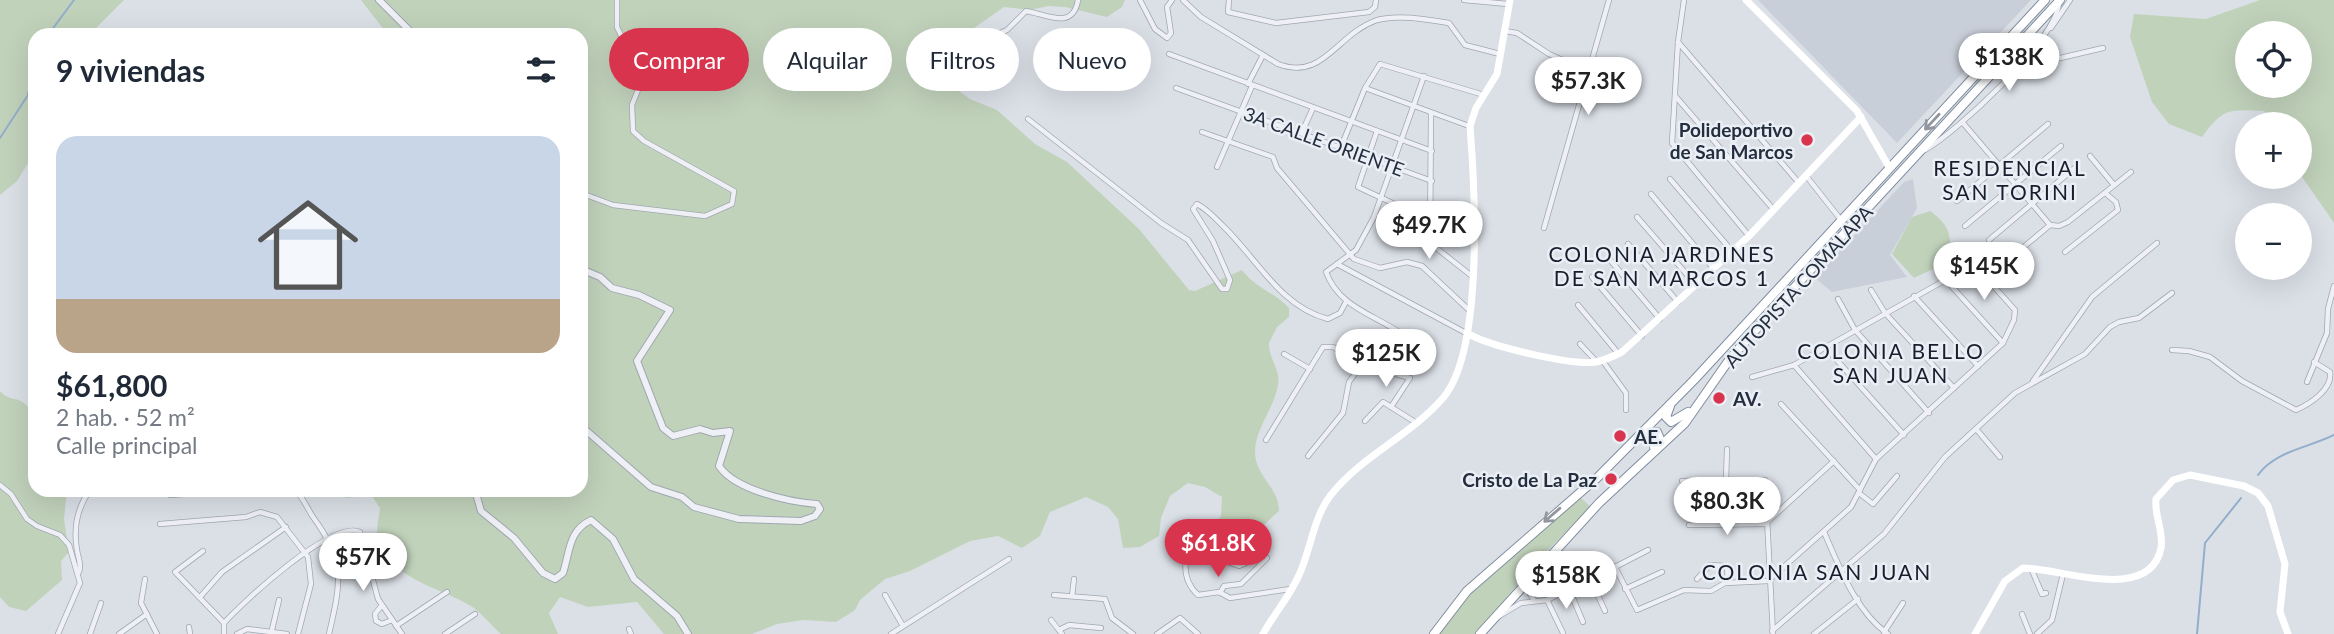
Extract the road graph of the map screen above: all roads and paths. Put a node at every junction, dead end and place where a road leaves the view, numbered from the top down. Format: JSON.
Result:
{"nodes":[{"id":1,"x":379,"y":0,"type":"edge"},
{"id":2,"x":617,"y":0,"type":"edge"},
{"id":3,"x":1078,"y":0,"type":"edge"},
{"id":4,"x":1140,"y":0,"type":"edge"},
{"id":5,"x":1172,"y":0,"type":"edge"},
{"id":6,"x":1182,"y":0,"type":"edge"},
{"id":7,"x":1228,"y":0,"type":"edge"},
{"id":8,"x":1377,"y":0,"type":"edge"},
{"id":9,"x":1464,"y":0,"type":"edge"},
{"id":10,"x":1609,"y":0,"type":"edge"},
{"id":11,"x":1684,"y":0,"type":"edge"},
{"id":12,"x":1746,"y":0,"type":"edge"},
{"id":13,"x":2045,"y":0,"type":"edge"},
{"id":14,"x":2070,"y":0,"type":"edge"},
{"id":15,"x":2059,"y":1,"type":"edge"},
{"id":16,"x":1509,"y":2,"type":"edge"},
{"id":17,"x":407,"y":28,"type":"edge"},
{"id":18,"x":1009,"y":28,"type":"edge"},
{"id":19,"x":1505,"y":31,"type":"junction"},
{"id":20,"x":2046,"y":35,"type":"junction"},
{"id":21,"x":1678,"y":42,"type":"junction"},
{"id":22,"x":2103,"y":48,"type":"dead end"},
{"id":23,"x":1169,"y":54,"type":"dead end"},
{"id":24,"x":1500,"y":54,"type":"junction"},
{"id":25,"x":1263,"y":55,"type":"junction"},
{"id":26,"x":2029,"y":55,"type":"junction"},
{"id":27,"x":1587,"y":71,"type":"junction"},
{"id":28,"x":1424,"y":76,"type":"junction"},
{"id":29,"x":1250,"y":85,"type":"junction"},
{"id":30,"x":1176,"y":88,"type":"dead end"},
{"id":31,"x":1365,"y":88,"type":"junction"},
{"id":32,"x":1484,"y":95,"type":"junction"},
{"id":33,"x":1676,"y":97,"type":"junction"},
{"id":34,"x":1313,"y":107,"type":"junction"},
{"id":35,"x":1412,"y":107,"type":"junction"},
{"id":36,"x":1242,"y":110,"type":"junction"},
{"id":37,"x":1431,"y":113,"type":"junction"},
{"id":38,"x":1861,"y":117,"type":"junction"},
{"id":39,"x":1028,"y":118,"type":"dead end"},
{"id":40,"x":1351,"y":121,"type":"junction"},
{"id":41,"x":1963,"y":123,"type":"junction"},
{"id":42,"x":2048,"y":124,"type":"dead end"},
{"id":43,"x":1470,"y":126,"type":"junction"},
{"id":44,"x":1377,"y":131,"type":"junction"},
{"id":45,"x":1202,"y":132,"type":"dead end"},
{"id":46,"x":1302,"y":132,"type":"junction"},
{"id":47,"x":1401,"y":139,"type":"junction"},
{"id":48,"x":1228,"y":141,"type":"junction"},
{"id":49,"x":2061,"y":146,"type":"dead end"},
{"id":50,"x":1341,"y":147,"type":"junction"},
{"id":51,"x":1432,"y":151,"type":"junction"},
{"id":52,"x":1918,"y":154,"type":"junction"},
{"id":53,"x":2090,"y":156,"type":"dead end"},
{"id":54,"x":1367,"y":157,"type":"junction"},
{"id":55,"x":1392,"y":166,"type":"junction"},
{"id":56,"x":1999,"y":166,"type":"junction"},
{"id":57,"x":2077,"y":166,"type":"dead end"},
{"id":58,"x":1217,"y":167,"type":"dead end"},
{"id":59,"x":1889,"y":167,"type":"junction"},
{"id":60,"x":2131,"y":172,"type":"dead end"},
{"id":61,"x":1807,"y":177,"type":"junction"},
{"id":62,"x":1670,"y":179,"type":"dead end"},
{"id":63,"x":1432,"y":181,"type":"junction"},
{"id":64,"x":1800,"y":184,"type":"junction"},
{"id":65,"x":2015,"y":184,"type":"junction"},
{"id":66,"x":2114,"y":185,"type":"junction"},
{"id":67,"x":2105,"y":193,"type":"junction"},
{"id":68,"x":1651,"y":194,"type":"dead end"},
{"id":69,"x":588,"y":196,"type":"edge"},
{"id":70,"x":1380,"y":199,"type":"junction"},
{"id":71,"x":1956,"y":201,"type":"dead end"},
{"id":72,"x":2032,"y":205,"type":"junction"},
{"id":73,"x":1775,"y":211,"type":"junction"},
{"id":74,"x":1637,"y":217,"type":"dead end"},
{"id":75,"x":1429,"y":220,"type":"junction"},
{"id":76,"x":1841,"y":220,"type":"junction"},
{"id":77,"x":2050,"y":225,"type":"junction"},
{"id":78,"x":1965,"y":226,"type":"dead end"},
{"id":79,"x":1544,"y":228,"type":"dead end"},
{"id":80,"x":1749,"y":236,"type":"junction"},
{"id":81,"x":1989,"y":240,"type":"dead end"},
{"id":82,"x":2158,"y":243,"type":"dead end"},
{"id":83,"x":1628,"y":244,"type":"dead end"},
{"id":84,"x":1732,"y":252,"type":"junction"},
{"id":85,"x":2065,"y":252,"type":"dead end"},
{"id":86,"x":1351,"y":255,"type":"junction"},
{"id":87,"x":2008,"y":260,"type":"dead end"},
{"id":88,"x":1611,"y":261,"type":"dead end"},
{"id":89,"x":1337,"y":264,"type":"junction"},
{"id":90,"x":1714,"y":269,"type":"junction"},
{"id":91,"x":588,"y":272,"type":"edge"},
{"id":92,"x":1473,"y":277,"type":"junction"},
{"id":93,"x":1592,"y":277,"type":"dead end"},
{"id":94,"x":1945,"y":278,"type":"junction"},
{"id":95,"x":1696,"y":286,"type":"junction"},
{"id":96,"x":2334,"y":286,"type":"edge"},
{"id":97,"x":1871,"y":290,"type":"dead end"},
{"id":98,"x":2172,"y":293,"type":"dead end"},
{"id":99,"x":1914,"y":296,"type":"junction"},
{"id":100,"x":1838,"y":299,"type":"dead end"},
{"id":101,"x":1346,"y":302,"type":"junction"},
{"id":102,"x":1678,"y":303,"type":"junction"},
{"id":103,"x":1578,"y":305,"type":"dead end"},
{"id":104,"x":1470,"y":311,"type":"junction"},
{"id":105,"x":1885,"y":313,"type":"junction"},
{"id":106,"x":1660,"y":320,"type":"junction"},
{"id":107,"x":1855,"y":330,"type":"junction"},
{"id":108,"x":1467,"y":333,"type":"junction"},
{"id":109,"x":1643,"y":337,"type":"junction"},
{"id":110,"x":2003,"y":343,"type":"junction"},
{"id":111,"x":1580,"y":344,"type":"dead end"},
{"id":112,"x":1825,"y":347,"type":"junction"},
{"id":113,"x":2172,"y":350,"type":"dead end"},
{"id":114,"x":1284,"y":354,"type":"dead end"},
{"id":115,"x":1619,"y":354,"type":"junction"},
{"id":116,"x":1599,"y":361,"type":"junction"},
{"id":117,"x":2314,"y":362,"type":"junction"},
{"id":118,"x":1363,"y":364,"type":"junction"},
{"id":119,"x":1794,"y":365,"type":"junction"},
{"id":120,"x":1978,"y":366,"type":"junction"},
{"id":121,"x":1310,"y":369,"type":"junction"},
{"id":122,"x":1396,"y":372,"type":"junction"},
{"id":123,"x":1752,"y":377,"type":"dead end"},
{"id":124,"x":2033,"y":382,"type":"junction"},
{"id":125,"x":2307,"y":382,"type":"dead end"},
{"id":126,"x":1954,"y":388,"type":"junction"},
{"id":127,"x":1681,"y":393,"type":"junction"},
{"id":128,"x":1706,"y":396,"type":"junction"},
{"id":129,"x":1781,"y":404,"type":"dead end"},
{"id":130,"x":1391,"y":407,"type":"junction"},
{"id":131,"x":1626,"y":410,"type":"dead end"},
{"id":132,"x":1928,"y":413,"type":"junction"},
{"id":133,"x":1365,"y":421,"type":"dead end"},
{"id":134,"x":1415,"y":422,"type":"junction"},
{"id":135,"x":1977,"y":429,"type":"junction"},
{"id":136,"x":588,"y":432,"type":"edge"},
{"id":137,"x":1904,"y":435,"type":"junction"},
{"id":138,"x":1266,"y":440,"type":"dead end"},
{"id":139,"x":1635,"y":440,"type":"junction"},
{"id":140,"x":1727,"y":449,"type":"dead end"},
{"id":141,"x":1308,"y":456,"type":"dead end"},
{"id":142,"x":2000,"y":457,"type":"dead end"},
{"id":143,"x":1646,"y":458,"type":"junction"},
{"id":144,"x":1876,"y":459,"type":"junction"},
{"id":145,"x":1834,"y":461,"type":"junction"},
{"id":146,"x":1897,"y":475,"type":"dead end"},
{"id":147,"x":1682,"y":481,"type":"dead end"},
{"id":148,"x":1726,"y":481,"type":"junction"},
{"id":149,"x":0,"y":485,"type":"edge"},
{"id":150,"x":1860,"y":492,"type":"junction"},
{"id":151,"x":85,"y":497,"type":"edge"},
{"id":152,"x":300,"y":497,"type":"edge"},
{"id":153,"x":477,"y":497,"type":"edge"},
{"id":154,"x":1198,"y":522,"type":"dead end"},
{"id":155,"x":160,"y":524,"type":"dead end"},
{"id":156,"x":1765,"y":524,"type":"junction"},
{"id":157,"x":1689,"y":525,"type":"dead end"},
{"id":158,"x":286,"y":527,"type":"junction"},
{"id":159,"x":1824,"y":532,"type":"junction"},
{"id":160,"x":329,"y":538,"type":"junction"},
{"id":161,"x":1648,"y":550,"type":"dead end"},
{"id":162,"x":203,"y":551,"type":"dead end"},
{"id":163,"x":306,"y":554,"type":"junction"},
{"id":164,"x":1009,"y":559,"type":"dead end"},
{"id":165,"x":1225,"y":561,"type":"dead end"},
{"id":166,"x":1615,"y":567,"type":"junction"},
{"id":167,"x":2031,"y":568,"type":"junction"},
{"id":168,"x":1536,"y":570,"type":"junction"},
{"id":169,"x":1842,"y":571,"type":"junction"},
{"id":170,"x":1662,"y":572,"type":"dead end"},
{"id":171,"x":78,"y":573,"type":"junction"},
{"id":172,"x":2063,"y":574,"type":"junction"},
{"id":173,"x":1590,"y":578,"type":"junction"},
{"id":174,"x":145,"y":579,"type":"dead end"},
{"id":175,"x":1074,"y":579,"type":"dead end"},
{"id":176,"x":1697,"y":579,"type":"dead end"},
{"id":177,"x":1768,"y":581,"type":"junction"},
{"id":178,"x":1729,"y":582,"type":"junction"},
{"id":179,"x":1291,"y":589,"type":"junction"},
{"id":180,"x":1569,"y":589,"type":"junction"},
{"id":181,"x":1625,"y":589,"type":"junction"},
{"id":182,"x":447,"y":592,"type":"dead end"},
{"id":183,"x":1220,"y":593,"type":"junction"},
{"id":184,"x":2046,"y":593,"type":"dead end"},
{"id":185,"x":885,"y":595,"type":"dead end"},
{"id":186,"x":1054,"y":595,"type":"dead end"},
{"id":187,"x":200,"y":597,"type":"junction"},
{"id":188,"x":1073,"y":597,"type":"junction"},
{"id":189,"x":1858,"y":599,"type":"junction"},
{"id":190,"x":279,"y":600,"type":"dead end"},
{"id":191,"x":1534,"y":600,"type":"junction"},
{"id":192,"x":1547,"y":600,"type":"junction"},
{"id":193,"x":101,"y":603,"type":"dead end"},
{"id":194,"x":1903,"y":603,"type":"dead end"},
{"id":195,"x":382,"y":605,"type":"junction"},
{"id":196,"x":1605,"y":611,"type":"dead end"},
{"id":197,"x":147,"y":614,"type":"junction"},
{"id":198,"x":475,"y":614,"type":"dead end"},
{"id":199,"x":2022,"y":614,"type":"dead end"},
{"id":200,"x":1493,"y":619,"type":"junction"},
{"id":201,"x":392,"y":620,"type":"junction"},
{"id":202,"x":1051,"y":620,"type":"dead end"},
{"id":203,"x":1583,"y":622,"type":"dead end"},
{"id":204,"x":224,"y":625,"type":"junction"},
{"id":205,"x":396,"y":626,"type":"junction"},
{"id":206,"x":903,"y":626,"type":"junction"},
{"id":207,"x":188,"y":627,"type":"dead end"},
{"id":208,"x":1101,"y":628,"type":"dead end"},
{"id":209,"x":271,"y":632,"type":"edge"},
{"id":210,"x":1061,"y":632,"type":"edge"},
{"id":211,"x":92,"y":633,"type":"edge"},
{"id":212,"x":1563,"y":633,"type":"edge"},
{"id":213,"x":1773,"y":633,"type":"edge"},
{"id":214,"x":1886,"y":633,"type":"edge"},
{"id":215,"x":58,"y":634,"type":"edge"},
{"id":216,"x":119,"y":634,"type":"edge"},
{"id":217,"x":157,"y":634,"type":"edge"},
{"id":218,"x":190,"y":634,"type":"edge"},
{"id":219,"x":217,"y":634,"type":"edge"},
{"id":220,"x":224,"y":634,"type":"edge"},
{"id":221,"x":237,"y":634,"type":"edge"},
{"id":222,"x":288,"y":634,"type":"edge"},
{"id":223,"x":298,"y":634,"type":"edge"},
{"id":224,"x":329,"y":634,"type":"edge"},
{"id":225,"x":402,"y":634,"type":"edge"},
{"id":226,"x":446,"y":634,"type":"edge"},
{"id":227,"x":688,"y":634,"type":"edge"},
{"id":228,"x":891,"y":634,"type":"edge"},
{"id":229,"x":1133,"y":634,"type":"edge"},
{"id":230,"x":1157,"y":634,"type":"edge"},
{"id":231,"x":1198,"y":634,"type":"edge"},
{"id":232,"x":1263,"y":634,"type":"edge"},
{"id":233,"x":1434,"y":634,"type":"edge"},
{"id":234,"x":1480,"y":634,"type":"edge"},
{"id":235,"x":1814,"y":634,"type":"edge"},
{"id":236,"x":1975,"y":634,"type":"edge"},
{"id":237,"x":2030,"y":634,"type":"edge"},
{"id":238,"x":2037,"y":634,"type":"edge"},
{"id":239,"x":2288,"y":634,"type":"edge"}],
"edges":[{"from":1,"to":17,"type":"street"},
{"from":2,"to":69,"type":"street"},
{"from":3,"to":18,"type":"street"},
{"from":4,"to":5,"type":"street"},
{"from":6,"to":25,"type":"street"},
{"from":7,"to":8,"type":"street"},
{"from":9,"to":16,"type":"street"},
{"from":10,"to":27,"type":"street"},
{"from":11,"to":21,"type":"street"},
{"from":12,"to":38,"type":"main road"},
{"from":13,"to":59,"type":"highway","name":"AUTOPISTA COMALAPA","one_way":true},
{"from":14,"to":20,"type":"street"},
{"from":15,"to":20,"type":"street"},
{"from":15,"to":52,"type":"highway","name":"AUTOPISTA COMALAPA"},
{"from":16,"to":19,"type":"main road"},
{"from":19,"to":24,"type":"main road"},
{"from":19,"to":27,"type":"street"},
{"from":20,"to":26,"type":"street"},
{"from":21,"to":33,"type":"street"},
{"from":21,"to":64,"type":"street"},
{"from":22,"to":26,"type":"street"},
{"from":23,"to":29,"type":"street"},
{"from":24,"to":25,"type":"street"},
{"from":24,"to":32,"type":"main road"},
{"from":25,"to":29,"type":"street"},
{"from":26,"to":41,"type":"street"},
{"from":27,"to":79,"type":"street"},
{"from":28,"to":31,"type":"street"},
{"from":28,"to":32,"type":"street"},
{"from":28,"to":35,"type":"street"},
{"from":29,"to":34,"type":"street"},
{"from":29,"to":36,"type":"street"},
{"from":30,"to":36,"type":"street","name":"3A CALLE ORIENTE"},
{"from":31,"to":35,"type":"street"},
{"from":31,"to":40,"type":"street"},
{"from":32,"to":43,"type":"main road"},
{"from":33,"to":73,"type":"street"},
{"from":33,"to":80,"type":"street"},
{"from":34,"to":40,"type":"street"},
{"from":34,"to":46,"type":"street"},
{"from":35,"to":37,"type":"street"},
{"from":35,"to":47,"type":"street"},
{"from":36,"to":46,"type":"street","name":"3A CALLE ORIENTE"},
{"from":36,"to":48,"type":"street"},
{"from":37,"to":43,"type":"street"},
{"from":37,"to":51,"type":"street"},
{"from":38,"to":59,"type":"main road"},
{"from":38,"to":61,"type":"main road"},
{"from":39,"to":101,"type":"street"},
{"from":40,"to":44,"type":"street"},
{"from":40,"to":50,"type":"street"},
{"from":41,"to":52,"type":"street"},
{"from":41,"to":56,"type":"street"},
{"from":42,"to":56,"type":"street"},
{"from":43,"to":92,"type":"main road"},
{"from":44,"to":47,"type":"street"},
{"from":44,"to":54,"type":"street"},
{"from":45,"to":48,"type":"street"},
{"from":46,"to":50,"type":"street","name":"3A CALLE ORIENTE"},
{"from":47,"to":51,"type":"street"},
{"from":47,"to":55,"type":"street"},
{"from":48,"to":58,"type":"street"},
{"from":48,"to":86,"type":"street"},
{"from":49,"to":65,"type":"street"},
{"from":50,"to":54,"type":"street","name":"3A CALLE ORIENTE"},
{"from":51,"to":63,"type":"street"},
{"from":52,"to":128,"type":"highway","name":"AUTOPISTA COMALAPA"},
{"from":53,"to":66,"type":"street"},
{"from":54,"to":55,"type":"street","name":"3A CALLE ORIENTE"},
{"from":54,"to":70,"type":"street"},
{"from":55,"to":63,"type":"street","name":"3A CALLE ORIENTE"},
{"from":55,"to":70,"type":"street"},
{"from":56,"to":65,"type":"street"},
{"from":56,"to":71,"type":"street"},
{"from":57,"to":72,"type":"street"},
{"from":59,"to":76,"type":"highway","name":"AUTOPISTA COMALAPA"},
{"from":60,"to":66,"type":"street"},
{"from":61,"to":64,"type":"main road"},
{"from":61,"to":76,"type":"street"},
{"from":62,"to":84,"type":"street"},
{"from":63,"to":75,"type":"street"},
{"from":64,"to":73,"type":"main road"},
{"from":65,"to":72,"type":"street"},
{"from":65,"to":78,"type":"street"},
{"from":66,"to":67,"type":"street"},
{"from":67,"to":77,"type":"street"},
{"from":67,"to":85,"type":"street"},
{"from":68,"to":90,"type":"street"},
{"from":70,"to":75,"type":"street"},
{"from":70,"to":86,"type":"street"},
{"from":72,"to":77,"type":"street"},
{"from":72,"to":81,"type":"street"},
{"from":73,"to":80,"type":"main road"},
{"from":74,"to":95,"type":"street"},
{"from":75,"to":92,"type":"street"},
{"from":76,"to":127,"type":"highway","name":"AUTOPISTA COMALAPA"},
{"from":77,"to":87,"type":"street"},
{"from":80,"to":84,"type":"main road"},
{"from":82,"to":124,"type":"street"},
{"from":83,"to":102,"type":"street"},
{"from":84,"to":90,"type":"main road"},
{"from":86,"to":89,"type":"street"},
{"from":86,"to":104,"type":"street"},
{"from":88,"to":106,"type":"street"},
{"from":89,"to":101,"type":"street"},
{"from":89,"to":108,"type":"street"},
{"from":90,"to":95,"type":"main road"},
{"from":91,"to":136,"type":"street"},
{"from":92,"to":104,"type":"main road"},
{"from":93,"to":109,"type":"street"},
{"from":94,"to":99,"type":"street"},
{"from":94,"to":110,"type":"street"},
{"from":94,"to":110,"type":"street"},
{"from":95,"to":102,"type":"main road"},
{"from":96,"to":117,"type":"street"},
{"from":97,"to":105,"type":"street"},
{"from":98,"to":124,"type":"street"},
{"from":99,"to":105,"type":"street"},
{"from":99,"to":120,"type":"street"},
{"from":100,"to":107,"type":"street"},
{"from":101,"to":122,"type":"street"},
{"from":102,"to":106,"type":"main road"},
{"from":103,"to":115,"type":"street"},
{"from":104,"to":108,"type":"main road"},
{"from":105,"to":107,"type":"street"},
{"from":105,"to":126,"type":"street"},
{"from":106,"to":109,"type":"main road"},
{"from":107,"to":112,"type":"street"},
{"from":107,"to":132,"type":"street"},
{"from":108,"to":116,"type":"main road"},
{"from":108,"to":134,"type":"main road"},
{"from":109,"to":115,"type":"main road"},
{"from":110,"to":120,"type":"street"},
{"from":111,"to":116,"type":"street"},
{"from":112,"to":119,"type":"street"},
{"from":112,"to":137,"type":"street"},
{"from":113,"to":117,"type":"street"},
{"from":114,"to":121,"type":"street"},
{"from":115,"to":116,"type":"main road"},
{"from":116,"to":131,"type":"street"},
{"from":117,"to":125,"type":"street"},
{"from":118,"to":121,"type":"street"},
{"from":118,"to":122,"type":"street"},
{"from":118,"to":141,"type":"street"},
{"from":119,"to":123,"type":"street"},
{"from":119,"to":144,"type":"street"},
{"from":120,"to":126,"type":"street"},
{"from":121,"to":138,"type":"street"},
{"from":122,"to":130,"type":"street"},
{"from":124,"to":135,"type":"street"},
{"from":126,"to":132,"type":"street"},
{"from":127,"to":128,"type":"highway"},
{"from":127,"to":139,"type":"highway","name":"AUTOPISTA COMALAPA"},
{"from":128,"to":143,"type":"highway","name":"AUTOPISTA COMALAPA"},
{"from":129,"to":145,"type":"street"},
{"from":130,"to":133,"type":"street"},
{"from":130,"to":134,"type":"street"},
{"from":132,"to":137,"type":"street"},
{"from":134,"to":179,"type":"main road"},
{"from":135,"to":142,"type":"street"},
{"from":135,"to":169,"type":"street"},
{"from":137,"to":144,"type":"street"},
{"from":139,"to":143,"type":"highway"},
{"from":139,"to":233,"type":"highway","name":"AUTOPISTA COMALAPA","one_way":true},
{"from":140,"to":148,"type":"street"},
{"from":143,"to":168,"type":"highway","name":"AUTOPISTA COMALAPA"},
{"from":144,"to":150,"type":"street"},
{"from":145,"to":150,"type":"street"},
{"from":145,"to":156,"type":"street"},
{"from":146,"to":150,"type":"street"},
{"from":147,"to":148,"type":"street"},
{"from":148,"to":156,"type":"street"},
{"from":149,"to":171,"type":"street"},
{"from":150,"to":159,"type":"street"},
{"from":151,"to":171,"type":"street"},
{"from":152,"to":160,"type":"street"},
{"from":153,"to":227,"type":"street"},
{"from":154,"to":183,"type":"street"},
{"from":155,"to":158,"type":"street"},
{"from":156,"to":157,"type":"street"},
{"from":156,"to":177,"type":"street"},
{"from":158,"to":163,"type":"street"},
{"from":158,"to":187,"type":"street"},
{"from":159,"to":169,"type":"street"},
{"from":159,"to":177,"type":"street"},
{"from":160,"to":163,"type":"street"},
{"from":160,"to":195,"type":"street"},
{"from":160,"to":224,"type":"street"},
{"from":161,"to":166,"type":"street"},
{"from":162,"to":187,"type":"street"},
{"from":163,"to":204,"type":"street"},
{"from":163,"to":223,"type":"street"},
{"from":164,"to":206,"type":"street"},
{"from":165,"to":183,"type":"street"},
{"from":166,"to":173,"type":"street"},
{"from":166,"to":181,"type":"street"},
{"from":167,"to":172,"type":"main road"},
{"from":167,"to":184,"type":"street"},
{"from":167,"to":236,"type":"main road"},
{"from":168,"to":191,"type":"street"},
{"from":168,"to":200,"type":"highway","name":"AUTOPISTA COMALAPA"},
{"from":169,"to":189,"type":"street"},
{"from":169,"to":213,"type":"street"},
{"from":170,"to":181,"type":"street"},
{"from":171,"to":215,"type":"street"},
{"from":172,"to":238,"type":"street"},
{"from":172,"to":239,"type":"main road"},
{"from":173,"to":180,"type":"street"},
{"from":173,"to":196,"type":"street"},
{"from":174,"to":197,"type":"street"},
{"from":175,"to":188,"type":"street"},
{"from":176,"to":178,"type":"street"},
{"from":177,"to":178,"type":"street"},
{"from":177,"to":213,"type":"street"},
{"from":178,"to":181,"type":"street"},
{"from":179,"to":183,"type":"street"},
{"from":179,"to":232,"type":"main road"},
{"from":180,"to":192,"type":"street"},
{"from":180,"to":203,"type":"street"},
{"from":182,"to":205,"type":"street"},
{"from":185,"to":206,"type":"street"},
{"from":186,"to":188,"type":"street"},
{"from":187,"to":204,"type":"street"},
{"from":188,"to":229,"type":"street"},
{"from":189,"to":214,"type":"street"},
{"from":189,"to":235,"type":"street"},
{"from":190,"to":209,"type":"street"},
{"from":191,"to":192,"type":"street"},
{"from":191,"to":200,"type":"street"},
{"from":192,"to":212,"type":"street"},
{"from":193,"to":211,"type":"street"},
{"from":194,"to":214,"type":"street"},
{"from":195,"to":201,"type":"street"},
{"from":195,"to":201,"type":"street"},
{"from":197,"to":216,"type":"street"},
{"from":197,"to":217,"type":"street"},
{"from":198,"to":226,"type":"street"},
{"from":199,"to":237,"type":"street"},
{"from":200,"to":234,"type":"highway","name":"AUTOPISTA COMALAPA"},
{"from":201,"to":205,"type":"street"},
{"from":202,"to":210,"type":"street"},
{"from":204,"to":219,"type":"street"},
{"from":204,"to":220,"type":"street"},
{"from":205,"to":225,"type":"street"},
{"from":206,"to":228,"type":"street"},
{"from":207,"to":218,"type":"street"},
{"from":208,"to":210,"type":"street"},
{"from":209,"to":221,"type":"street"},
{"from":209,"to":222,"type":"street"},
{"from":230,"to":231,"type":"street"}]}
